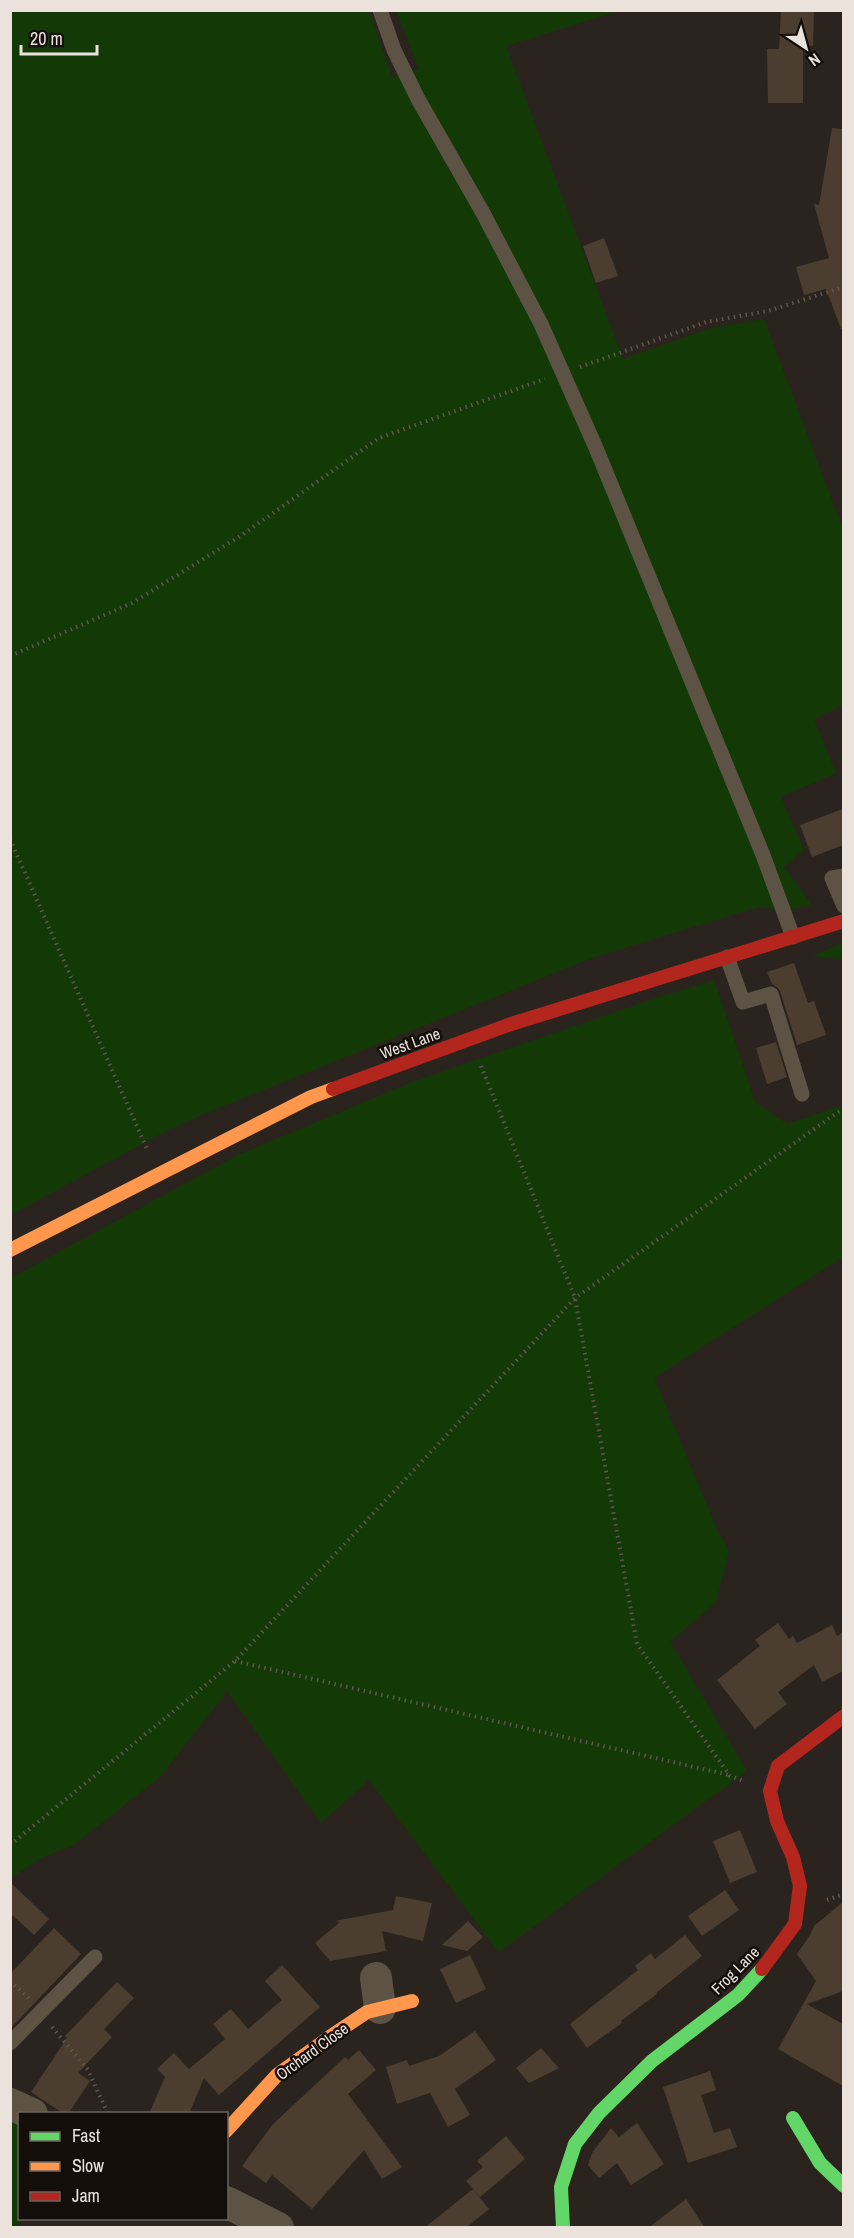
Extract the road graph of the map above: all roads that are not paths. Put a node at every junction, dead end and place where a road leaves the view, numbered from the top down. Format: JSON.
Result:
{"nodes":[{"id":1,"x":380,"y":10,"type":"edge"},
{"id":2,"x":843,"y":876,"type":"edge"},
{"id":3,"x":843,"y":906,"type":"edge"},
{"id":4,"x":843,"y":921,"type":"edge"},
{"id":5,"x":793,"y":937,"type":"junction"},
{"id":6,"x":727,"y":957,"type":"junction"},
{"id":7,"x":802,"y":1094,"type":"dead end"},
{"id":8,"x":10,"y":1250,"type":"edge"},
{"id":9,"x":843,"y":1716,"type":"edge"},
{"id":10,"x":95,"y":1957,"type":"dead end"},
{"id":11,"x":376,"y":1978,"type":"dead end"},
{"id":12,"x":412,"y":2001,"type":"dead end"},
{"id":13,"x":380,"y":2008,"type":"junction"},
{"id":14,"x":10,"y":2043,"type":"edge"},
{"id":15,"x":10,"y":2104,"type":"edge"},
{"id":16,"x":28,"y":2112,"type":"edge"},
{"id":17,"x":793,"y":2118,"type":"dead end"},
{"id":18,"x":228,"y":2129,"type":"edge"},
{"id":19,"x":843,"y":2186,"type":"edge"},
{"id":20,"x":228,"y":2203,"type":"edge"},
{"id":21,"x":278,"y":2228,"type":"edge"},
{"id":22,"x":563,"y":2228,"type":"edge"}],
"edges":[{"from":1,"to":5,"type":"lane"},
{"from":2,"to":3,"type":"lane"},
{"from":4,"to":5,"type":"street","name":"West Lane"},
{"from":5,"to":6,"type":"street","name":"West Lane"},
{"from":6,"to":7,"type":"lane"},
{"from":6,"to":8,"type":"street","name":"West Lane"},
{"from":9,"to":22,"type":"street","name":"Frog Lane"},
{"from":10,"to":14,"type":"lane"},
{"from":11,"to":13,"type":"street"},
{"from":12,"to":13,"type":"street","name":"Orchard Close"},
{"from":13,"to":18,"type":"street","name":"Orchard Close"},
{"from":15,"to":16,"type":"street"},
{"from":17,"to":19,"type":"street"},
{"from":20,"to":21,"type":"street"}]}
